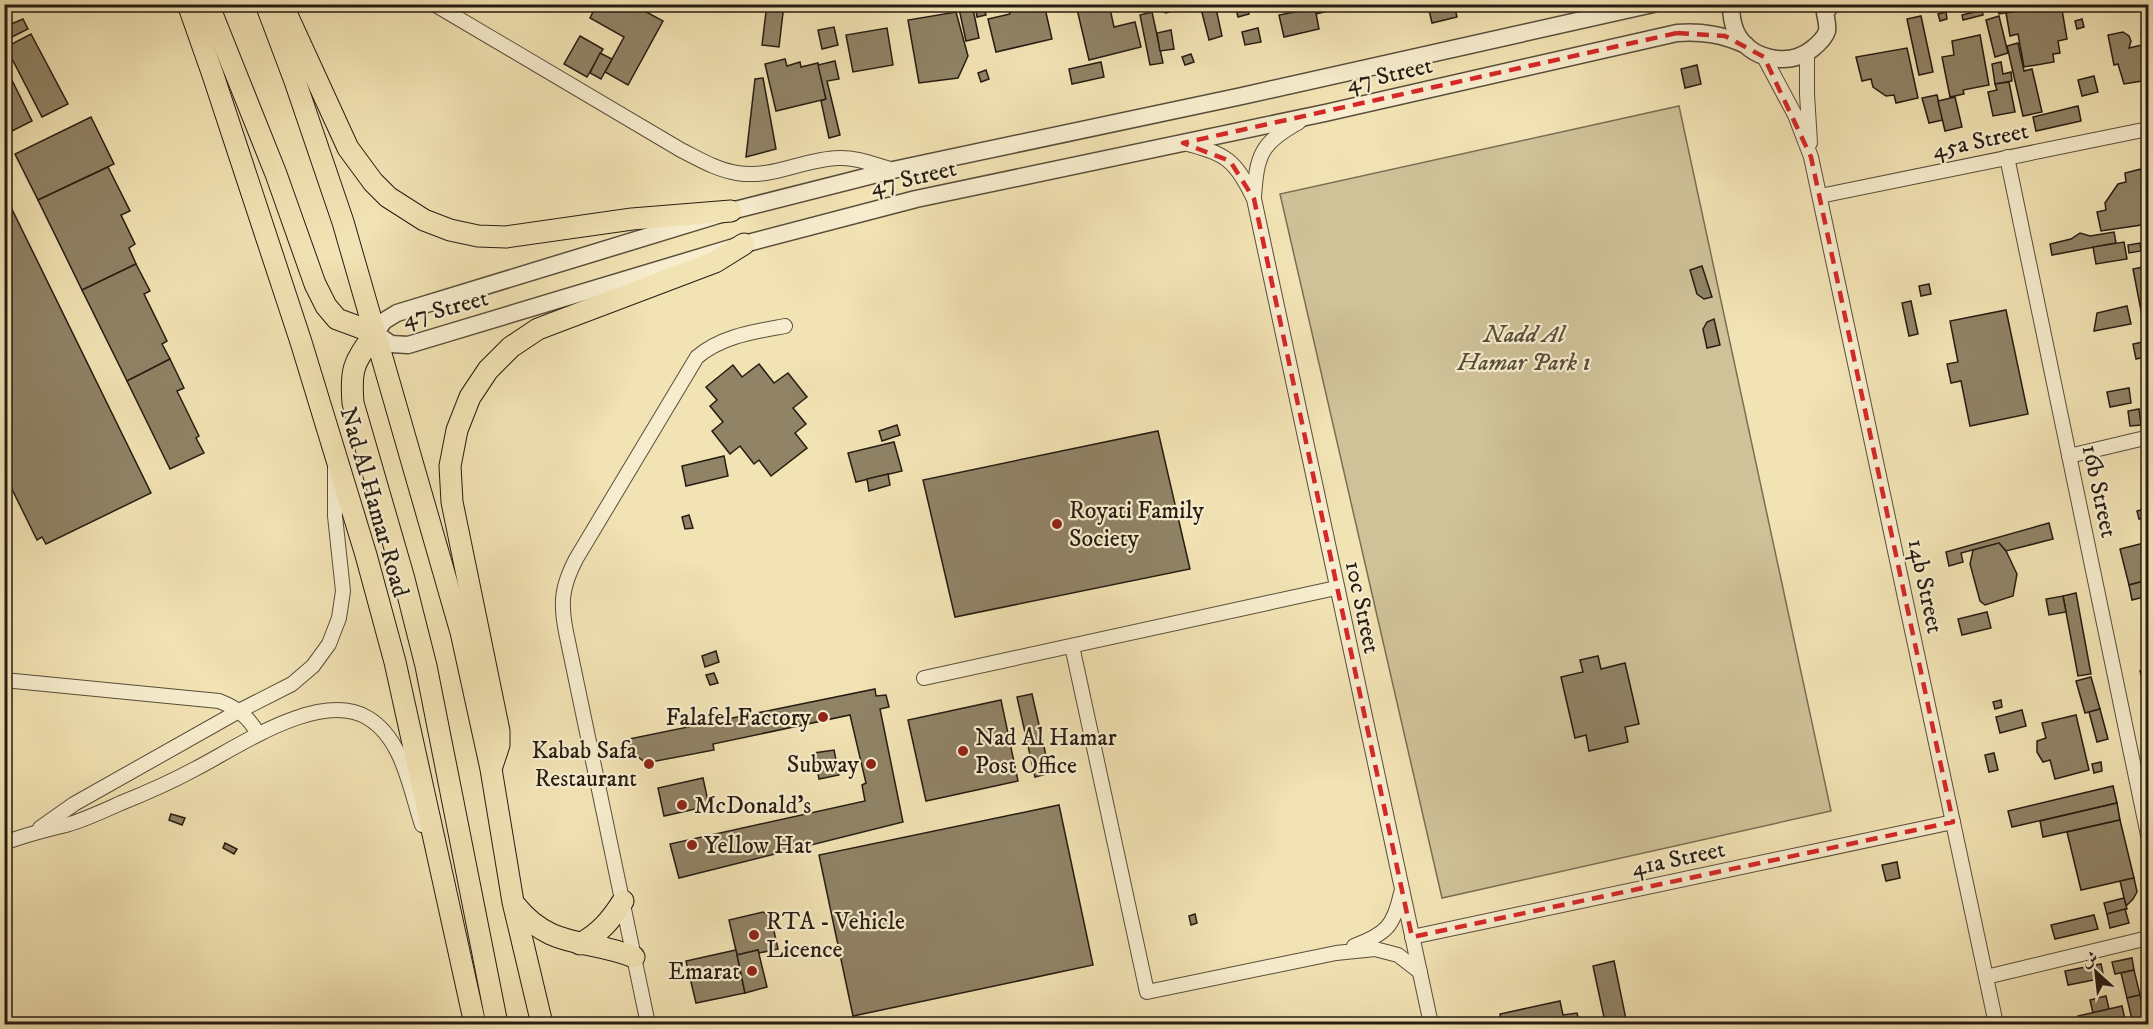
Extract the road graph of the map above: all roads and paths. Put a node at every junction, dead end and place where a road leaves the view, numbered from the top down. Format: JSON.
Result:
{"nodes":[{"id":1,"x":188,"y":4,"type":"edge"},
{"id":2,"x":208,"y":4,"type":"edge"},
{"id":3,"x":266,"y":4,"type":"edge"},
{"id":4,"x":282,"y":4,"type":"edge"},
{"id":5,"x":434,"y":4,"type":"edge"},
{"id":6,"x":1653,"y":4,"type":"edge"},
{"id":7,"x":1731,"y":4,"type":"edge"},
{"id":8,"x":1832,"y":7,"type":"edge"},
{"id":9,"x":1746,"y":45,"type":"junction"},
{"id":10,"x":1807,"y":53,"type":"junction"},
{"id":11,"x":1764,"y":57,"type":"junction"},
{"id":12,"x":1310,"y":116,"type":"junction"},
{"id":13,"x":2148,"y":129,"type":"edge"},
{"id":14,"x":1183,"y":143,"type":"junction"},
{"id":15,"x":1811,"y":157,"type":"junction"},
{"id":16,"x":2007,"y":157,"type":"junction"},
{"id":17,"x":892,"y":170,"type":"junction"},
{"id":18,"x":1820,"y":196,"type":"junction"},
{"id":19,"x":1254,"y":199,"type":"junction"},
{"id":20,"x":730,"y":211,"type":"junction"},
{"id":21,"x":744,"y":244,"type":"junction"},
{"id":22,"x":785,"y":326,"type":"dead end"},
{"id":23,"x":375,"y":333,"type":"junction"},
{"id":24,"x":2145,"y":438,"type":"dead end"},
{"id":25,"x":2069,"y":456,"type":"junction"},
{"id":26,"x":337,"y":458,"type":"junction"},
{"id":27,"x":1336,"y":588,"type":"junction"},
{"id":28,"x":1072,"y":646,"type":"junction"},
{"id":29,"x":924,"y":678,"type":"dead end"},
{"id":30,"x":4,"y":680,"type":"edge"},
{"id":31,"x":239,"y":711,"type":"junction"},
{"id":32,"x":258,"y":734,"type":"junction"},
{"id":33,"x":491,"y":769,"type":"junction"},
{"id":34,"x":1953,"y":822,"type":"junction"},
{"id":35,"x":36,"y":831,"type":"junction"},
{"id":36,"x":2148,"y":835,"type":"edge"},
{"id":37,"x":4,"y":843,"type":"edge"},
{"id":38,"x":1402,"y":888,"type":"junction"},
{"id":39,"x":622,"y":901,"type":"junction"},
{"id":40,"x":513,"y":902,"type":"junction"},
{"id":41,"x":449,"y":907,"type":"junction"},
{"id":42,"x":1412,"y":937,"type":"junction"},
{"id":43,"x":2148,"y":938,"type":"edge"},
{"id":44,"x":580,"y":944,"type":"junction"},
{"id":45,"x":1336,"y":952,"type":"junction"},
{"id":46,"x":634,"y":957,"type":"junction"},
{"id":47,"x":1420,"y":972,"type":"junction"},
{"id":48,"x":1986,"y":977,"type":"junction"},
{"id":49,"x":475,"y":1024,"type":"edge"},
{"id":50,"x":497,"y":1024,"type":"edge"},
{"id":51,"x":542,"y":1024,"type":"edge"},
{"id":52,"x":648,"y":1024,"type":"edge"},
{"id":53,"x":1431,"y":1024,"type":"edge"},
{"id":54,"x":1996,"y":1024,"type":"edge"}],
"edges":[{"from":1,"to":26,"type":"main road","name":"Nad Al Hamar Road"},
{"from":2,"to":23,"type":"main road"},
{"from":3,"to":23,"type":"main road","name":"Nad Al Hamar Road"},
{"from":4,"to":20,"type":"main road"},
{"from":5,"to":17,"type":"street"},
{"from":6,"to":17,"type":"street","name":"47 Street"},
{"from":7,"to":9,"type":"street"},
{"from":8,"to":10,"type":"street"},
{"from":9,"to":11,"type":"street"},
{"from":9,"to":12,"type":"street","name":"47 Street"},
{"from":10,"to":11,"type":"street"},
{"from":10,"to":15,"type":"street","name":"14b Street"},
{"from":11,"to":15,"type":"street","name":"14b Street"},
{"from":12,"to":14,"type":"street","name":"47 Street"},
{"from":12,"to":19,"type":"street","name":"10c Street"},
{"from":13,"to":16,"type":"street","name":"45a Street"},
{"from":14,"to":19,"type":"street","name":"10c Street"},
{"from":14,"to":21,"type":"street","name":"47 Street"},
{"from":15,"to":18,"type":"street","name":"14b Street"},
{"from":16,"to":18,"type":"street","name":"45a Street"},
{"from":16,"to":25,"type":"street","name":"16b Street"},
{"from":17,"to":20,"type":"street","name":"47 Street"},
{"from":18,"to":34,"type":"street","name":"14b Street"},
{"from":19,"to":27,"type":"street","name":"10c Street"},
{"from":20,"to":23,"type":"street","name":"47 Street"},
{"from":21,"to":23,"type":"street","name":"47 Street"},
{"from":21,"to":33,"type":"main road"},
{"from":22,"to":39,"type":"street"},
{"from":23,"to":33,"type":"main road","name":"Nad Al Hamar Road"},
{"from":23,"to":50,"type":"main road"},
{"from":24,"to":25,"type":"street"},
{"from":25,"to":36,"type":"street","name":"16b Street"},
{"from":26,"to":31,"type":"street"},
{"from":26,"to":41,"type":"main road","name":"Nad Al Hamar Road"},
{"from":27,"to":28,"type":"street"},
{"from":27,"to":38,"type":"street","name":"10c Street"},
{"from":28,"to":29,"type":"street"},
{"from":28,"to":45,"type":"street"},
{"from":30,"to":31,"type":"street"},
{"from":31,"to":32,"type":"street"},
{"from":31,"to":35,"type":"street"},
{"from":32,"to":35,"type":"street"},
{"from":32,"to":41,"type":"street"},
{"from":33,"to":40,"type":"main road","name":"Nad Al Hamar Road"},
{"from":34,"to":42,"type":"street","name":"41a Street"},
{"from":34,"to":48,"type":"street","name":"14b Street"},
{"from":35,"to":37,"type":"street"},
{"from":38,"to":42,"type":"street","name":"10c Street"},
{"from":38,"to":45,"type":"street"},
{"from":39,"to":44,"type":"main road"},
{"from":39,"to":46,"type":"street"},
{"from":40,"to":44,"type":"main road"},
{"from":40,"to":51,"type":"main road","name":"Nad Al Hamar Road"},
{"from":41,"to":49,"type":"main road","name":"Nad Al Hamar Road"},
{"from":42,"to":47,"type":"street","name":"10c Street"},
{"from":43,"to":48,"type":"street"},
{"from":44,"to":46,"type":"main road"},
{"from":45,"to":47,"type":"street"},
{"from":46,"to":52,"type":"street"},
{"from":47,"to":53,"type":"street","name":"10c Street"},
{"from":48,"to":54,"type":"street","name":"14b Street"}]}
